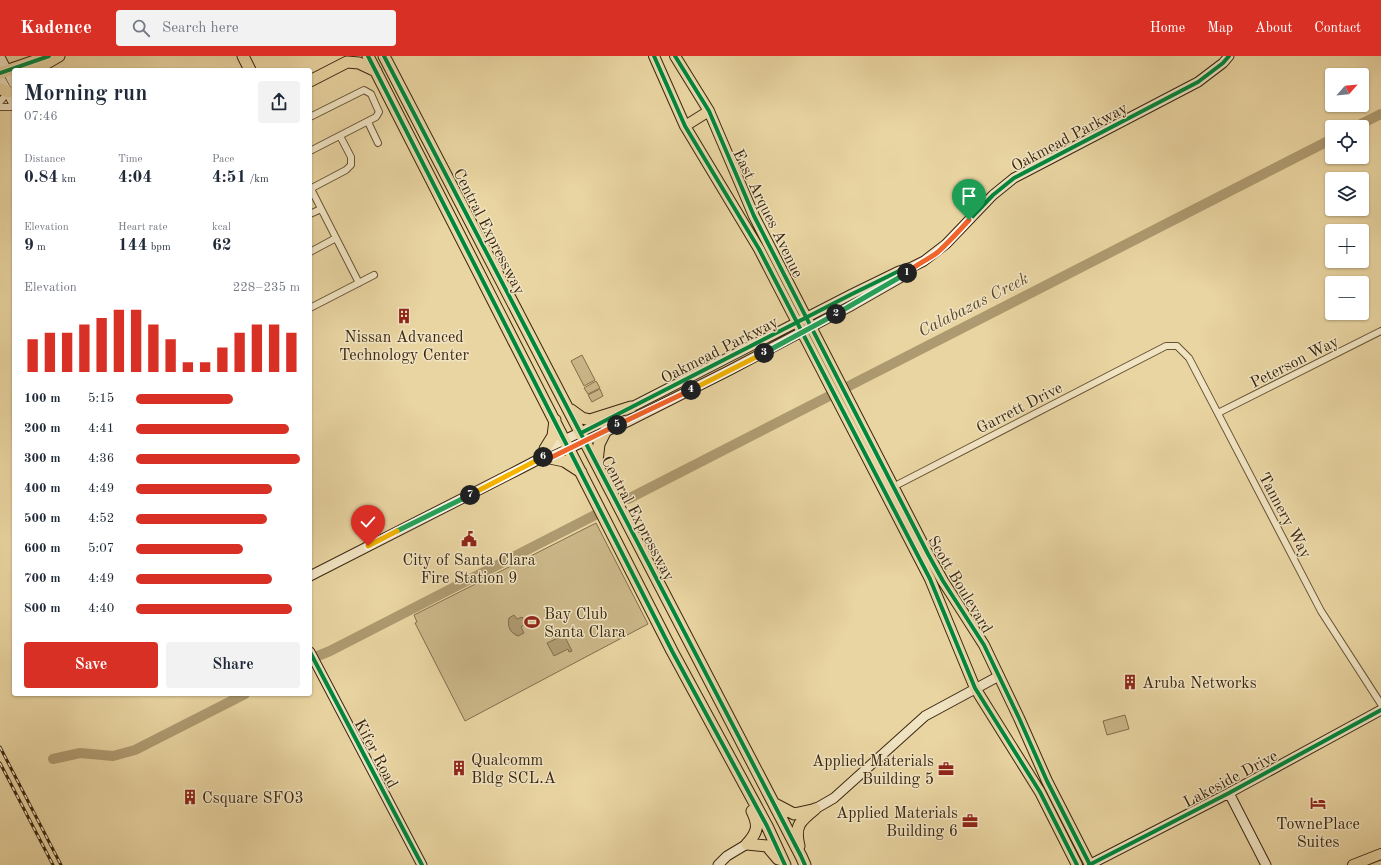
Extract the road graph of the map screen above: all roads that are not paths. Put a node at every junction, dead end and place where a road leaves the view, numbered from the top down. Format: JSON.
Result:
{"nodes":[{"id":1,"x":49,"y":56,"type":"edge"},
{"id":2,"x":59,"y":56,"type":"edge"},
{"id":3,"x":243,"y":56,"type":"edge"},
{"id":4,"x":368,"y":56,"type":"edge"},
{"id":5,"x":384,"y":56,"type":"edge"},
{"id":6,"x":392,"y":56,"type":"edge"},
{"id":7,"x":654,"y":56,"type":"edge"},
{"id":8,"x":676,"y":56,"type":"edge"},
{"id":9,"x":1229,"y":56,"type":"edge"},
{"id":10,"x":0,"y":57,"type":"edge"},
{"id":11,"x":349,"y":59,"type":"edge"},
{"id":12,"x":18,"y":68,"type":"edge"},
{"id":13,"x":38,"y":68,"type":"edge"},
{"id":14,"x":249,"y":68,"type":"edge"},
{"id":15,"x":12,"y":70,"type":"edge"},
{"id":16,"x":376,"y":71,"type":"junction"},
{"id":17,"x":2,"y":74,"type":"edge"},
{"id":18,"x":312,"y":81,"type":"edge"},
{"id":19,"x":7,"y":88,"type":"edge"},
{"id":20,"x":12,"y":99,"type":"edge"},
{"id":21,"x":0,"y":102,"type":"edge"},
{"id":22,"x":0,"y":107,"type":"edge"},
{"id":23,"x":12,"y":107,"type":"edge"},
{"id":24,"x":709,"y":111,"type":"junction"},
{"id":25,"x":312,"y":116,"type":"edge"},
{"id":26,"x":368,"y":122,"type":"junction"},
{"id":27,"x":685,"y":126,"type":"junction"},
{"id":28,"x":340,"y":136,"type":"junction"},
{"id":29,"x":378,"y":143,"type":"dead end"},
{"id":30,"x":312,"y":151,"type":"edge"},
{"id":31,"x":441,"y":163,"type":"junction"},
{"id":32,"x":312,"y":187,"type":"edge"},
{"id":33,"x":312,"y":192,"type":"edge"},
{"id":34,"x":321,"y":208,"type":"junction"},
{"id":35,"x":312,"y":213,"type":"edge"},
{"id":36,"x":336,"y":238,"type":"junction"},
{"id":37,"x":312,"y":251,"type":"edge"},
{"id":38,"x":374,"y":274,"type":"dead end"},
{"id":39,"x":360,"y":283,"type":"junction"},
{"id":40,"x":312,"y":307,"type":"edge"},
{"id":41,"x":809,"y":322,"type":"junction"},
{"id":42,"x":797,"y":323,"type":"junction"},
{"id":43,"x":1381,"y":331,"type":"edge"},
{"id":44,"x":802,"y":332,"type":"junction"},
{"id":45,"x":1166,"y":346,"type":"joint"},
{"id":46,"x":835,"y":384,"type":"junction"},
{"id":47,"x":841,"y":396,"type":"junction"},
{"id":48,"x":568,"y":407,"type":"junction"},
{"id":49,"x":631,"y":407,"type":"junction"},
{"id":50,"x":1218,"y":413,"type":"junction"},
{"id":51,"x":555,"y":420,"type":"junction"},
{"id":52,"x":606,"y":430,"type":"junction"},
{"id":53,"x":583,"y":437,"type":"junction"},
{"id":54,"x":568,"y":444,"type":"junction"},
{"id":55,"x":546,"y":455,"type":"junction"},
{"id":56,"x":597,"y":462,"type":"junction"},
{"id":57,"x":582,"y":472,"type":"junction"},
{"id":58,"x":894,"y":487,"type":"junction"},
{"id":59,"x":884,"y":491,"type":"junction"},
{"id":60,"x":312,"y":575,"type":"edge"},
{"id":61,"x":312,"y":656,"type":"edge"},
{"id":62,"x":999,"y":676,"type":"junction"},
{"id":63,"x":975,"y":688,"type":"junction"},
{"id":64,"x":1381,"y":704,"type":"edge"},
{"id":65,"x":1381,"y":710,"type":"edge"},
{"id":66,"x":723,"y":745,"type":"junction"},
{"id":67,"x":1229,"y":792,"type":"junction"},
{"id":68,"x":773,"y":802,"type":"junction"},
{"id":69,"x":815,"y":809,"type":"junction"},
{"id":70,"x":747,"y":844,"type":"junction"},
{"id":71,"x":1381,"y":854,"type":"edge"},
{"id":72,"x":803,"y":860,"type":"edge"},
{"id":73,"x":422,"y":865,"type":"edge"},
{"id":74,"x":718,"y":865,"type":"edge"},
{"id":75,"x":781,"y":865,"type":"edge"},
{"id":76,"x":785,"y":865,"type":"edge"},
{"id":77,"x":1077,"y":865,"type":"edge"},
{"id":78,"x":1089,"y":865,"type":"edge"},
{"id":79,"x":1266,"y":865,"type":"edge"},
{"id":80,"x":1353,"y":865,"type":"edge"}],
"edges":[{"from":1,"to":12,"type":"highway"},
{"from":2,"to":13,"type":"highway"},
{"from":3,"to":14,"type":"highway"},
{"from":4,"to":16,"type":"highway","name":"Central Expressway"},
{"from":5,"to":31,"type":"highway","name":"Central Expressway"},
{"from":6,"to":31,"type":"highway"},
{"from":7,"to":27,"type":"main road","name":"East Arques Avenue"},
{"from":8,"to":24,"type":"main road","name":"East Arques Avenue"},
{"from":9,"to":41,"type":"main road","name":"Oakmead Parkway"},
{"from":10,"to":17,"type":"main road"},
{"from":11,"to":16,"type":"highway"},
{"from":11,"to":18,"type":"highway"},
{"from":15,"to":17,"type":"highway"},
{"from":16,"to":51,"type":"highway","name":"Central Expressway"},
{"from":17,"to":19,"type":"main road"},
{"from":19,"to":20,"type":"main road"},
{"from":19,"to":21,"type":"street"},
{"from":22,"to":23,"type":"street"},
{"from":24,"to":27,"type":"main road"},
{"from":24,"to":41,"type":"main road","name":"East Arques Avenue"},
{"from":25,"to":26,"type":"street"},
{"from":26,"to":28,"type":"street"},
{"from":26,"to":29,"type":"street"},
{"from":27,"to":42,"type":"main road","name":"East Arques Avenue"},
{"from":28,"to":30,"type":"street"},
{"from":28,"to":32,"type":"street"},
{"from":31,"to":48,"type":"highway","name":"Central Expressway"},
{"from":33,"to":34,"type":"street"},
{"from":34,"to":35,"type":"street"},
{"from":34,"to":36,"type":"street"},
{"from":36,"to":37,"type":"street"},
{"from":36,"to":39,"type":"street"},
{"from":38,"to":39,"type":"street"},
{"from":39,"to":40,"type":"street"},
{"from":41,"to":42,"type":"main road","name":"Oakmead Parkway"},
{"from":41,"to":44,"type":"main road","name":"Oakmead Parkway"},
{"from":41,"to":46,"type":"main road","name":"East Arques Avenue"},
{"from":42,"to":44,"type":"main road","name":"East Arques Avenue"},
{"from":42,"to":49,"type":"main road","name":"Oakmead Parkway"},
{"from":43,"to":50,"type":"street","name":"Peterson Way"},
{"from":44,"to":46,"type":"main road","name":"East Arques Avenue"},
{"from":44,"to":52,"type":"main road","name":"Oakmead Parkway"},
{"from":45,"to":50,"type":"street","name":"Tannery Way"},
{"from":45,"to":58,"type":"street","name":"Garrett Drive"},
{"from":46,"to":47,"type":"main road","name":"Scott Boulevard"},
{"from":47,"to":58,"type":"main road","name":"Scott Boulevard"},
{"from":47,"to":59,"type":"main road","name":"Scott Boulevard"},
{"from":48,"to":49,"type":"highway"},
{"from":48,"to":53,"type":"highway","name":"Central Expressway"},
{"from":49,"to":53,"type":"main road","name":"Oakmead Parkway"},
{"from":50,"to":64,"type":"street","name":"Tannery Way"},
{"from":51,"to":54,"type":"highway","name":"Central Expressway"},
{"from":51,"to":55,"type":"highway"},
{"from":52,"to":53,"type":"main road","name":"Oakmead Parkway"},
{"from":52,"to":56,"type":"highway"},
{"from":53,"to":54,"type":"main road","name":"Oakmead Parkway"},
{"from":53,"to":56,"type":"highway","name":"Central Expressway"},
{"from":54,"to":55,"type":"main road","name":"Oakmead Parkway"},
{"from":54,"to":57,"type":"highway","name":"Central Expressway"},
{"from":55,"to":57,"type":"highway"},
{"from":55,"to":60,"type":"main road","name":"Oakmead Parkway"},
{"from":56,"to":68,"type":"highway","name":"Central Expressway"},
{"from":57,"to":66,"type":"highway","name":"Central Expressway"},
{"from":58,"to":59,"type":"street","name":"Garrett Drive"},
{"from":58,"to":62,"type":"main road","name":"Scott Boulevard"},
{"from":59,"to":63,"type":"main road","name":"Scott Boulevard"},
{"from":61,"to":73,"type":"main road","name":"Kifer Road"},
{"from":62,"to":63,"type":"main road"},
{"from":62,"to":78,"type":"main road","name":"Scott Boulevard"},
{"from":63,"to":69,"type":"main road"},
{"from":63,"to":77,"type":"main road","name":"Scott Boulevard"},
{"from":65,"to":67,"type":"main road","name":"Lakeside Drive"},
{"from":66,"to":70,"type":"highway"},
{"from":66,"to":76,"type":"highway","name":"Central Expressway"},
{"from":67,"to":78,"type":"main road","name":"Lakeside Drive"},
{"from":67,"to":79,"type":"main road"},
{"from":68,"to":69,"type":"highway"},
{"from":68,"to":72,"type":"highway","name":"Central Expressway"},
{"from":69,"to":72,"type":"highway"},
{"from":70,"to":74,"type":"main road"},
{"from":70,"to":75,"type":"highway"},
{"from":71,"to":80,"type":"main road"}]}
